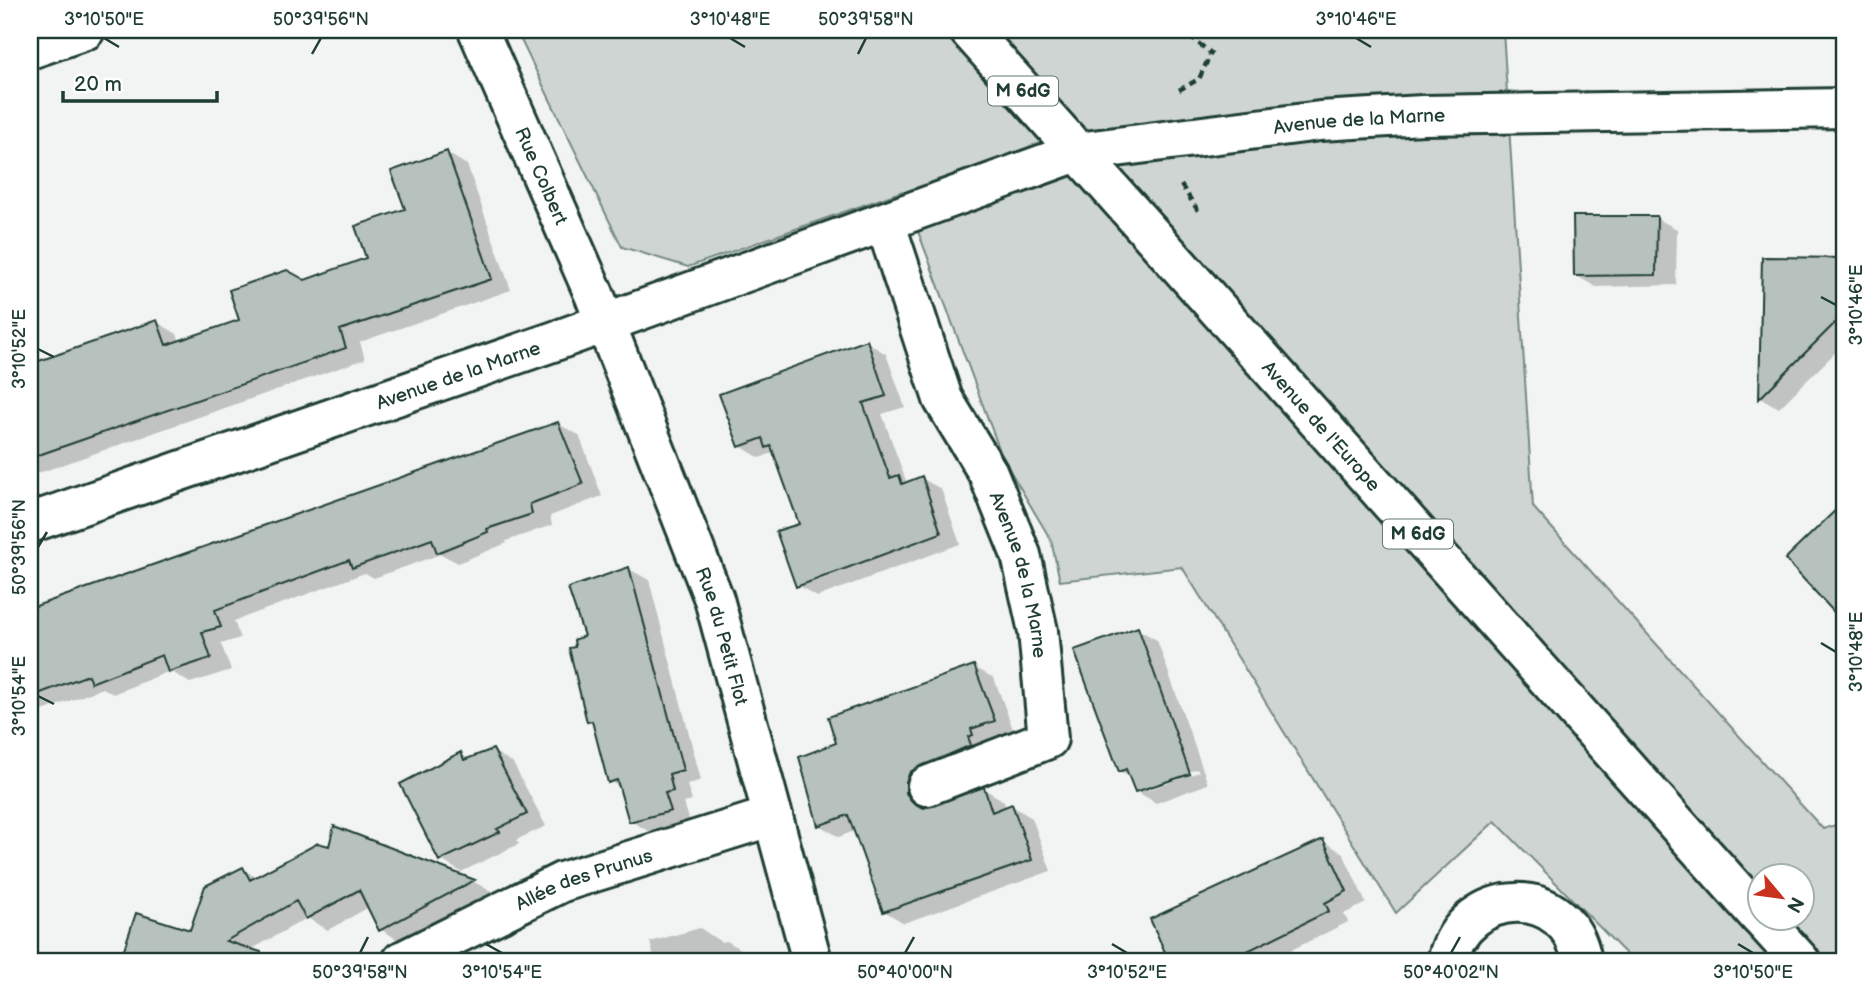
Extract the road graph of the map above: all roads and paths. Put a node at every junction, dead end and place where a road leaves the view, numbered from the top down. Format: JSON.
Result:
{"nodes":[{"id":1,"x":85,"y":30,"type":"edge"},
{"id":2,"x":478,"y":30,"type":"edge"},
{"id":3,"x":969,"y":30,"type":"edge"},
{"id":4,"x":1181,"y":30,"type":"edge"},
{"id":5,"x":41,"y":40,"type":"edge"},
{"id":6,"x":1845,"y":108,"type":"edge"},
{"id":7,"x":1153,"y":143,"type":"junction"},
{"id":8,"x":1077,"y":152,"type":"junction"},
{"id":9,"x":1203,"y":218,"type":"dead end"},
{"id":10,"x":885,"y":222,"type":"junction"},
{"id":11,"x":603,"y":322,"type":"junction"},
{"id":12,"x":30,"y":523,"type":"edge"},
{"id":13,"x":927,"y":786,"type":"dead end"},
{"id":14,"x":773,"y":816,"type":"junction"},
{"id":15,"x":1745,"y":900,"type":"edge"},
{"id":16,"x":1774,"y":932,"type":"edge"},
{"id":17,"x":402,"y":961,"type":"edge"},
{"id":18,"x":812,"y":961,"type":"edge"},
{"id":19,"x":1447,"y":961,"type":"edge"},
{"id":20,"x":1582,"y":961,"type":"edge"},
{"id":21,"x":1800,"y":961,"type":"edge"}],
"edges":[{"from":1,"to":5,"type":"street"},
{"from":2,"to":11,"type":"street","name":"Rue Colbert"},
{"from":3,"to":8,"type":"street","name":"Avenue de l'Europe","number":"M 6dG"},
{"from":4,"to":7,"type":"path"},
{"from":6,"to":7,"type":"street","name":"Avenue de la Marne"},
{"from":7,"to":8,"type":"street","name":"Avenue de la Marne"},
{"from":7,"to":9,"type":"path"},
{"from":8,"to":10,"type":"street","name":"Avenue de la Marne"},
{"from":8,"to":15,"type":"street","name":"Avenue de l'Europe","number":"M 6dG"},
{"from":10,"to":11,"type":"street","name":"Avenue de la Marne"},
{"from":10,"to":13,"type":"street","name":"Avenue de la Marne"},
{"from":11,"to":12,"type":"street","name":"Avenue de la Marne"},
{"from":11,"to":14,"type":"street","name":"Rue du Petit Flot"},
{"from":14,"to":17,"type":"street","name":"Allée des Prunus"},
{"from":14,"to":18,"type":"street","name":"Rue du Petit Flot"},
{"from":16,"to":21,"type":"street","name":"Avenue de l'Europe","number":"M 6dG"},
{"from":19,"to":20,"type":"street"}]}
